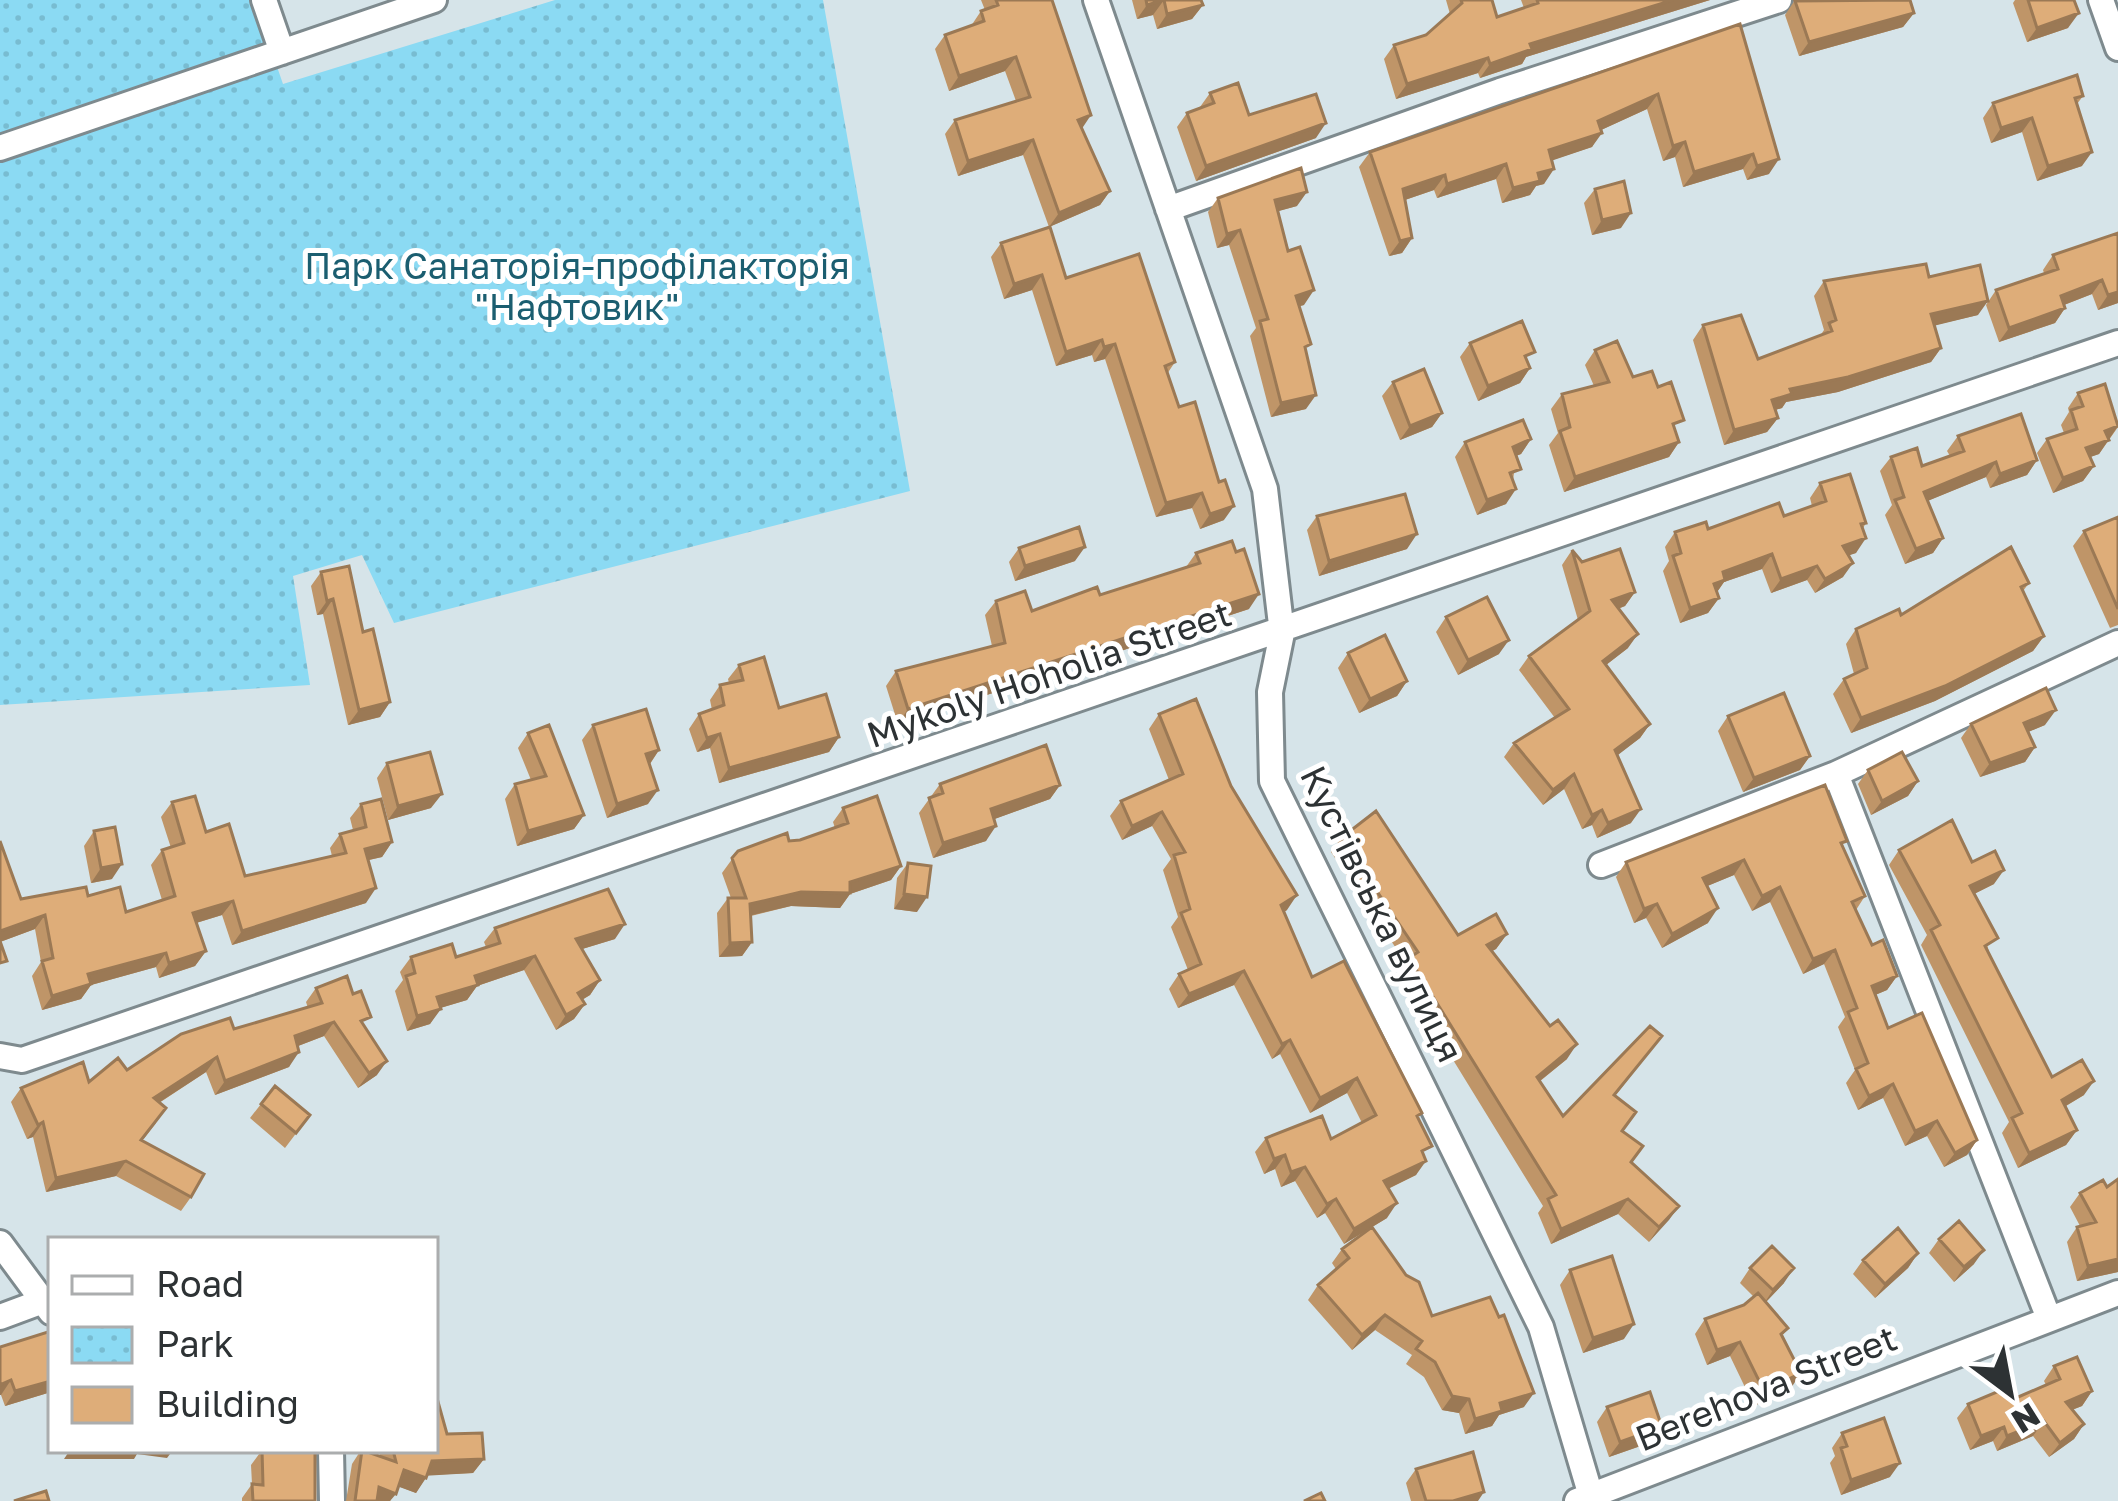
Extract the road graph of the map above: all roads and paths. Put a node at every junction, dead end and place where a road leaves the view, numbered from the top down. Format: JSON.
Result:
{"nodes":[{"id":1,"x":264,"y":0,"type":"edge"},
{"id":2,"x":434,"y":0,"type":"edge"},
{"id":3,"x":1096,"y":0,"type":"edge"},
{"id":4,"x":1779,"y":0,"type":"edge"},
{"id":5,"x":2101,"y":0,"type":"edge"},
{"id":6,"x":2118,"y":48,"type":"edge"},
{"id":7,"x":282,"y":52,"type":"junction"},
{"id":8,"x":0,"y":148,"type":"edge"},
{"id":9,"x":1168,"y":209,"type":"junction"},
{"id":10,"x":2118,"y":343,"type":"edge"},
{"id":11,"x":1282,"y":632,"type":"junction"},
{"id":12,"x":2118,"y":643,"type":"edge"},
{"id":13,"x":1836,"y":774,"type":"junction"},
{"id":14,"x":1601,"y":865,"type":"dead end"},
{"id":15,"x":11,"y":1058,"type":"edge"},
{"id":16,"x":0,"y":1081,"type":"edge"},
{"id":17,"x":0,"y":1243,"type":"edge"},
{"id":18,"x":2118,"y":1293,"type":"edge"},
{"id":19,"x":47,"y":1307,"type":"edge"},
{"id":20,"x":2048,"y":1316,"type":"junction"},
{"id":21,"x":0,"y":1317,"type":"edge"},
{"id":22,"x":332,"y":1453,"type":"edge"},
{"id":23,"x":1584,"y":1498,"type":"edge"},
{"id":24,"x":332,"y":1501,"type":"edge"}],
"edges":[{"from":1,"to":7,"type":"street"},
{"from":2,"to":7,"type":"street"},
{"from":3,"to":9,"type":"street","name":"Кустівська вулиця"},
{"from":4,"to":9,"type":"street"},
{"from":5,"to":6,"type":"street"},
{"from":7,"to":8,"type":"street"},
{"from":9,"to":11,"type":"street","name":"Кустівська вулиця"},
{"from":10,"to":11,"type":"street","name":"Mykoly Hoholia Street"},
{"from":11,"to":15,"type":"street","name":"Mykoly Hoholia Street"},
{"from":11,"to":23,"type":"street","name":"Кустівська вулиця"},
{"from":12,"to":13,"type":"street"},
{"from":13,"to":14,"type":"street"},
{"from":13,"to":20,"type":"street"},
{"from":15,"to":16,"type":"street"},
{"from":17,"to":19,"type":"street"},
{"from":18,"to":20,"type":"street","name":"Berehova Street"},
{"from":19,"to":21,"type":"street"},
{"from":20,"to":23,"type":"street","name":"Berehova Street"},
{"from":22,"to":24,"type":"street"}]}
